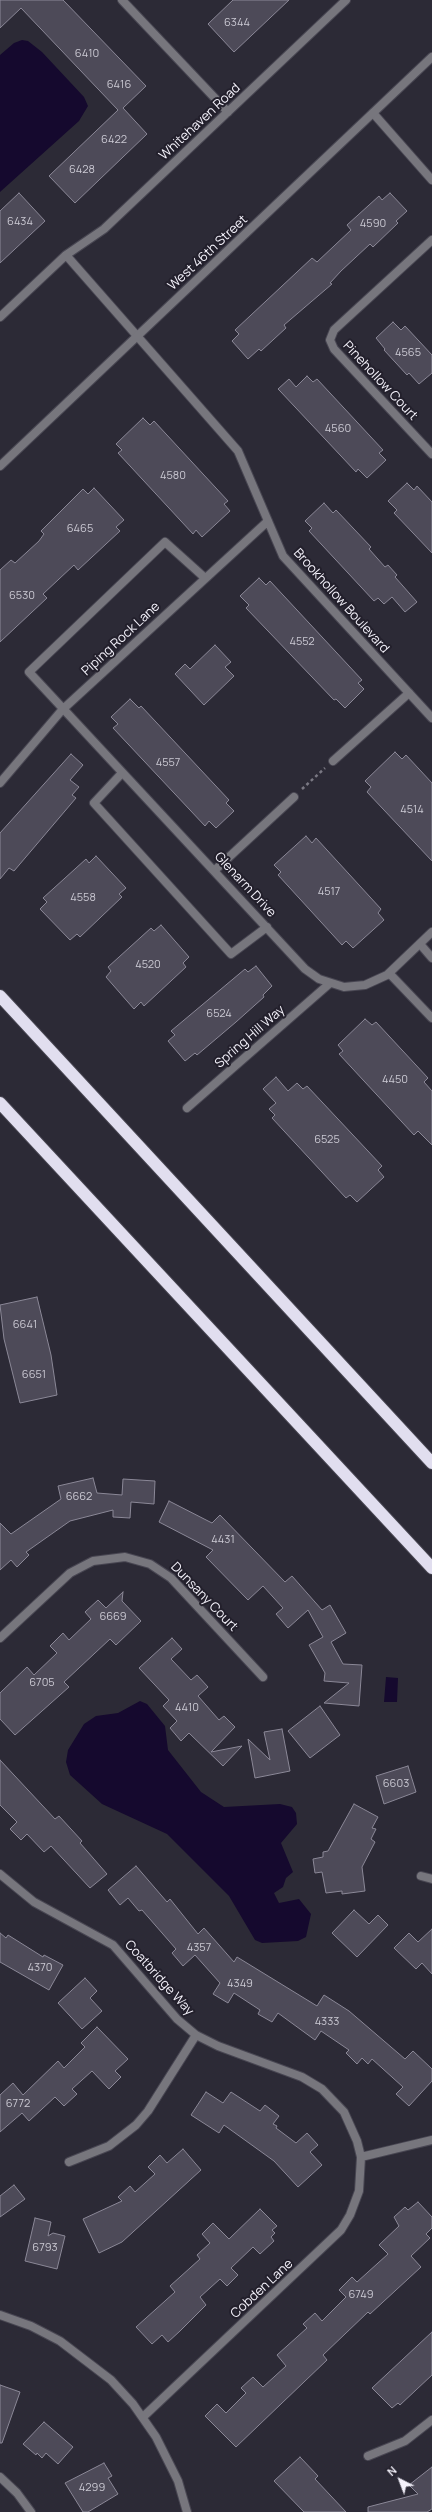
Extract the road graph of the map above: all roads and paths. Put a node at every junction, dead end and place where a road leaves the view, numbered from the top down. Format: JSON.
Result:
{"nodes":[{"id":1,"x":122,"y":0,"type":"edge"},
{"id":2,"x":346,"y":0,"type":"edge"},
{"id":3,"x":432,"y":57,"type":"edge"},
{"id":4,"x":228,"y":112,"type":"junction"},
{"id":5,"x":372,"y":113,"type":"junction"},
{"id":6,"x":432,"y":180,"type":"edge"},
{"id":7,"x":432,"y":240,"type":"edge"},
{"id":8,"x":66,"y":255,"type":"junction"},
{"id":9,"x":0,"y":317,"type":"edge"},
{"id":10,"x":137,"y":336,"type":"junction"},
{"id":11,"x":432,"y":454,"type":"edge"},
{"id":12,"x":0,"y":466,"type":"edge"},
{"id":13,"x":268,"y":520,"type":"junction"},
{"id":14,"x":205,"y":578,"type":"junction"},
{"id":15,"x":408,"y":693,"type":"junction"},
{"id":16,"x":62,"y":710,"type":"junction"},
{"id":17,"x":432,"y":718,"type":"edge"},
{"id":18,"x":333,"y":761,"type":"joint"},
{"id":19,"x":122,"y":773,"type":"junction"},
{"id":20,"x":0,"y":783,"type":"edge"},
{"id":21,"x":294,"y":797,"type":"joint"},
{"id":22,"x":215,"y":870,"type":"junction"},
{"id":23,"x":267,"y":927,"type":"junction"},
{"id":24,"x":432,"y":932,"type":"edge"},
{"id":25,"x":420,"y":944,"type":"junction"},
{"id":26,"x":432,"y":958,"type":"edge"},
{"id":27,"x":389,"y":973,"type":"junction"},
{"id":28,"x":329,"y":984,"type":"junction"},
{"id":29,"x":0,"y":996,"type":"edge"},
{"id":30,"x":432,"y":1018,"type":"edge"},
{"id":31,"x":0,"y":1103,"type":"edge"},
{"id":32,"x":187,"y":1108,"type":"dead end"},
{"id":33,"x":432,"y":1463,"type":"edge"},
{"id":34,"x":432,"y":1568,"type":"edge"},
{"id":35,"x":0,"y":1638,"type":"edge"},
{"id":36,"x":263,"y":1677,"type":"dead end"},
{"id":37,"x":0,"y":1874,"type":"edge"},
{"id":38,"x":421,"y":1876,"type":"dead end"},
{"id":39,"x":432,"y":1879,"type":"edge"},
{"id":40,"x":196,"y":2035,"type":"junction"},
{"id":41,"x":432,"y":2140,"type":"edge"},
{"id":42,"x":361,"y":2157,"type":"junction"},
{"id":43,"x":69,"y":2162,"type":"dead end"},
{"id":44,"x":0,"y":2314,"type":"edge"},
{"id":45,"x":143,"y":2418,"type":"junction"},
{"id":46,"x":432,"y":2420,"type":"edge"},
{"id":47,"x":368,"y":2456,"type":"dead end"},
{"id":48,"x":0,"y":2477,"type":"edge"},
{"id":49,"x":31,"y":2512,"type":"edge"},
{"id":50,"x":187,"y":2512,"type":"edge"}],
"edges":[{"from":1,"to":4,"type":"street"},
{"from":2,"to":4,"type":"street","name":"Whitehaven Road"},
{"from":3,"to":5,"type":"street","name":"West 46th Street"},
{"from":4,"to":8,"type":"street","name":"Whitehaven Road"},
{"from":5,"to":6,"type":"street"},
{"from":5,"to":10,"type":"street","name":"West 46th Street"},
{"from":7,"to":11,"type":"street","name":"Pinehollow Court"},
{"from":8,"to":9,"type":"street","name":"Whitehaven Road"},
{"from":8,"to":10,"type":"street"},
{"from":10,"to":12,"type":"street","name":"West 46th Street"},
{"from":10,"to":13,"type":"street","name":"Brookhollow Boulevard"},
{"from":13,"to":14,"type":"street","name":"Piping Rock Lane"},
{"from":13,"to":15,"type":"street","name":"Brookhollow Boulevard"},
{"from":14,"to":16,"type":"street","name":"Piping Rock Lane"},
{"from":14,"to":16,"type":"street","name":"Glenarm Drive"},
{"from":15,"to":17,"type":"street","name":"Brookhollow Boulevard"},
{"from":15,"to":18,"type":"street"},
{"from":16,"to":19,"type":"street","name":"Glenarm Drive"},
{"from":16,"to":20,"type":"street","name":"Piping Rock Lane"},
{"from":18,"to":21,"type":"path"},
{"from":19,"to":22,"type":"street","name":"Glenarm Drive"},
{"from":19,"to":23,"type":"street"},
{"from":21,"to":22,"type":"street"},
{"from":22,"to":23,"type":"street","name":"Glenarm Drive"},
{"from":23,"to":28,"type":"street","name":"Glenarm Drive"},
{"from":24,"to":25,"type":"street","name":"Glenarm Drive"},
{"from":25,"to":26,"type":"street"},
{"from":25,"to":27,"type":"street","name":"Glenarm Drive"},
{"from":27,"to":28,"type":"street","name":"Glenarm Drive"},
{"from":27,"to":30,"type":"street"},
{"from":28,"to":32,"type":"street","name":"Spring Hill Way"},
{"from":29,"to":33,"type":"highway"},
{"from":31,"to":34,"type":"highway"},
{"from":35,"to":36,"type":"street","name":"Dunsany Court"},
{"from":37,"to":40,"type":"street","name":"Coatbridge Way"},
{"from":38,"to":39,"type":"street"},
{"from":40,"to":42,"type":"street","name":"Coatbridge Way"},
{"from":40,"to":43,"type":"street"},
{"from":41,"to":42,"type":"street"},
{"from":42,"to":45,"type":"street","name":"Cobden Lane"},
{"from":44,"to":45,"type":"street"},
{"from":45,"to":50,"type":"street"},
{"from":46,"to":47,"type":"street"},
{"from":48,"to":49,"type":"street"}]}
